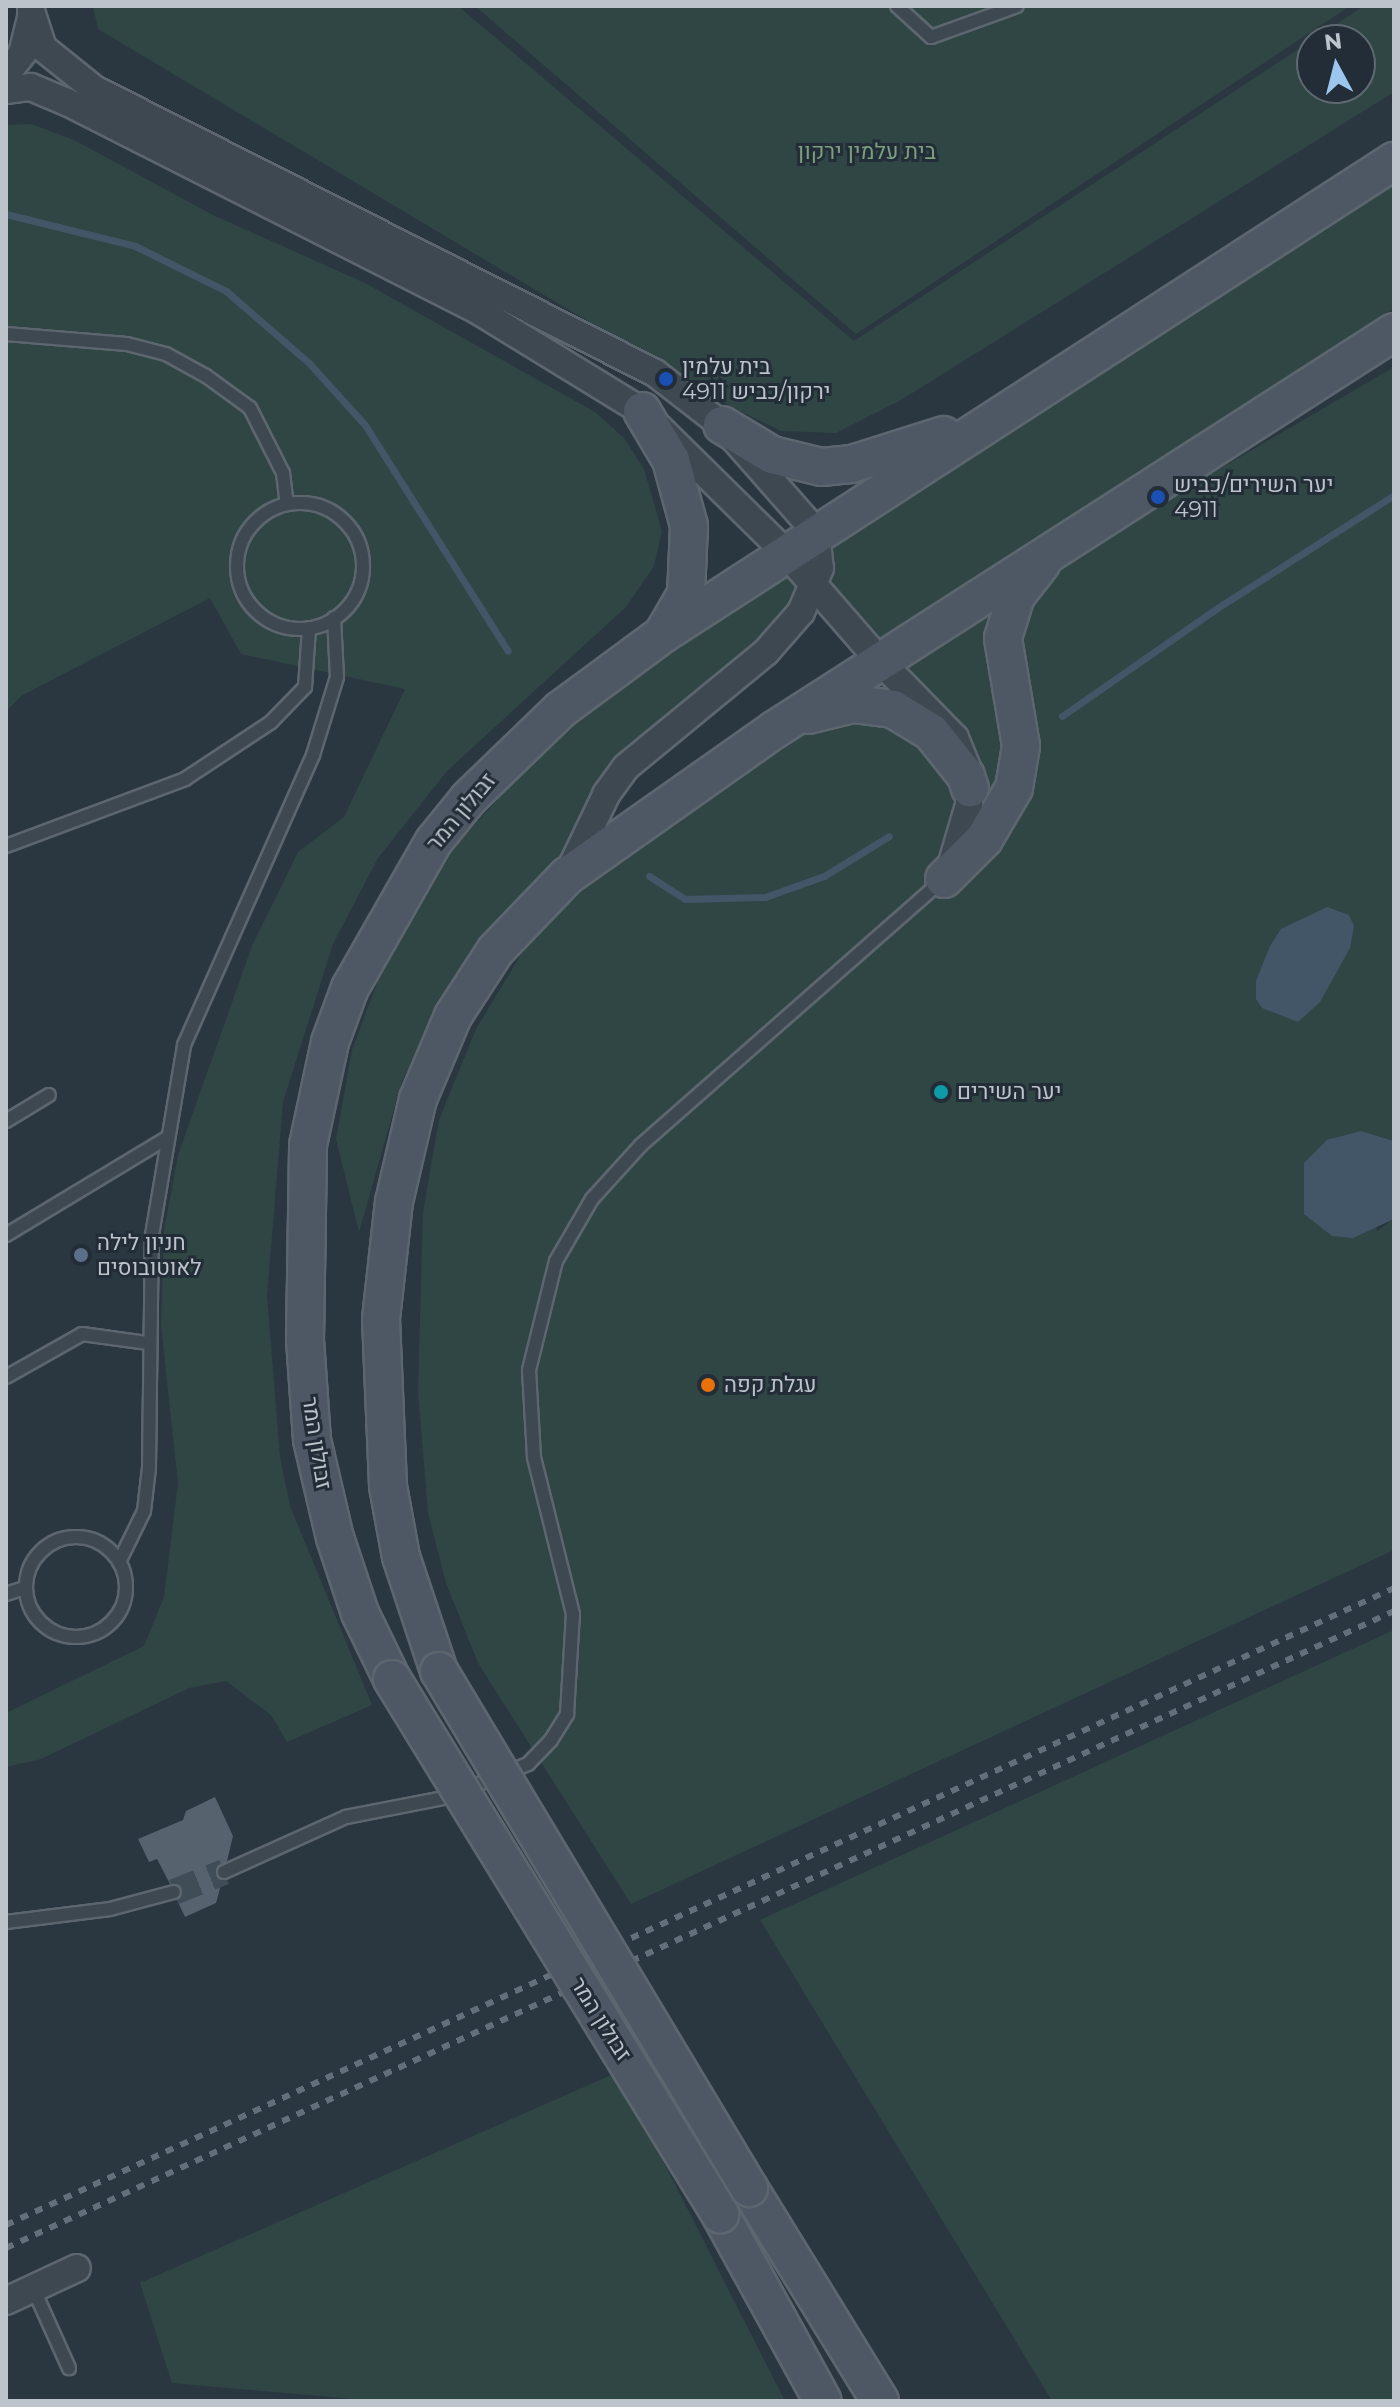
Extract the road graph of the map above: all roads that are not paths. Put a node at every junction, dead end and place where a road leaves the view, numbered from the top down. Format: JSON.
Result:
{"nodes":[{"id":1,"x":897,"y":6,"type":"edge"},
{"id":2,"x":1017,"y":6,"type":"edge"},
{"id":3,"x":31,"y":9,"type":"edge"},
{"id":4,"x":6,"y":74,"type":"edge"},
{"id":5,"x":6,"y":90,"type":"edge"},
{"id":6,"x":1394,"y":161,"type":"edge"},
{"id":7,"x":1394,"y":332,"type":"edge"},
{"id":8,"x":6,"y":334,"type":"edge"},
{"id":9,"x":1015,"y":405,"type":"junction"},
{"id":10,"x":642,"y":411,"type":"junction"},
{"id":11,"x":722,"y":425,"type":"junction"},
{"id":12,"x":287,"y":504,"type":"junction"},
{"id":13,"x":816,"y":532,"type":"junction"},
{"id":14,"x":1072,"y":535,"type":"junction"},
{"id":15,"x":786,"y":553,"type":"junction"},
{"id":16,"x":815,"y":583,"type":"junction"},
{"id":17,"x":334,"y":618,"type":"junction"},
{"id":18,"x":309,"y":628,"type":"junction"},
{"id":19,"x":663,"y":634,"type":"junction"},
{"id":20,"x":878,"y":659,"type":"junction"},
{"id":21,"x":774,"y":730,"type":"junction"},
{"id":22,"x":970,"y":788,"type":"junction"},
{"id":23,"x":6,"y":846,"type":"edge"},
{"id":24,"x":567,"y":876,"type":"junction"},
{"id":25,"x":944,"y":879,"type":"junction"},
{"id":26,"x":49,"y":1095,"type":"dead end"},
{"id":27,"x":6,"y":1121,"type":"edge"},
{"id":28,"x":167,"y":1138,"type":"junction"},
{"id":29,"x":6,"y":1235,"type":"edge"},
{"id":30,"x":148,"y":1343,"type":"junction"},
{"id":31,"x":6,"y":1377,"type":"edge"},
{"id":32,"x":119,"y":1562,"type":"junction"},
{"id":33,"x":25,"y":1588,"type":"junction"},
{"id":34,"x":6,"y":1594,"type":"edge"},
{"id":35,"x":224,"y":1872,"type":"tunnel mouth"},
{"id":36,"x":174,"y":1892,"type":"tunnel mouth"},
{"id":37,"x":6,"y":1922,"type":"edge"},
{"id":38,"x":77,"y":2268,"type":"dead end"},
{"id":39,"x":33,"y":2288,"type":"junction"},
{"id":40,"x":6,"y":2301,"type":"edge"},
{"id":41,"x":69,"y":2368,"type":"dead end"},
{"id":42,"x":823,"y":2401,"type":"edge"},
{"id":43,"x":880,"y":2401,"type":"edge"}],
"edges":[{"from":1,"to":2,"type":"lane"},
{"from":3,"to":4,"type":"street"},
{"from":3,"to":11,"type":"street"},
{"from":5,"to":10,"type":"street"},
{"from":6,"to":9,"type":"main road"},
{"from":7,"to":14,"type":"main road"},
{"from":8,"to":12,"type":"lane"},
{"from":9,"to":11,"type":"main road"},
{"from":9,"to":13,"type":"main road","name":"זבולון המר"},
{"from":10,"to":15,"type":"street"},
{"from":10,"to":19,"type":"main road"},
{"from":11,"to":13,"type":"street"},
{"from":12,"to":17,"type":"lane"},
{"from":12,"to":18,"type":"lane"},
{"from":13,"to":15,"type":"main road","name":"זבולון המר"},
{"from":13,"to":16,"type":"street"},
{"from":14,"to":20,"type":"main road","name":"זבולון המר"},
{"from":14,"to":25,"type":"main road"},
{"from":15,"to":16,"type":"street"},
{"from":15,"to":19,"type":"main road","name":"זבולון המר"},
{"from":16,"to":20,"type":"street"},
{"from":16,"to":24,"type":"street"},
{"from":17,"to":18,"type":"lane"},
{"from":17,"to":28,"type":"lane"},
{"from":18,"to":23,"type":"lane"},
{"from":19,"to":42,"type":"main road","name":"זבולון המר","bridge":true},
{"from":20,"to":21,"type":"main road","name":"זבולון המר"},
{"from":20,"to":22,"type":"street"},
{"from":21,"to":22,"type":"main road"},
{"from":21,"to":24,"type":"main road","name":"זבולון המר"},
{"from":22,"to":25,"type":"street"},
{"from":24,"to":43,"type":"main road","name":"זבולון המר","bridge":true},
{"from":25,"to":35,"type":"lane"},
{"from":26,"to":27,"type":"lane"},
{"from":28,"to":29,"type":"lane"},
{"from":28,"to":30,"type":"lane"},
{"from":30,"to":31,"type":"lane"},
{"from":30,"to":32,"type":"lane"},
{"from":32,"to":33,"type":"lane"},
{"from":32,"to":33,"type":"lane"},
{"from":33,"to":34,"type":"lane"},
{"from":36,"to":37,"type":"lane"},
{"from":38,"to":39,"type":"street"},
{"from":39,"to":40,"type":"street"},
{"from":39,"to":41,"type":"lane"}]}
